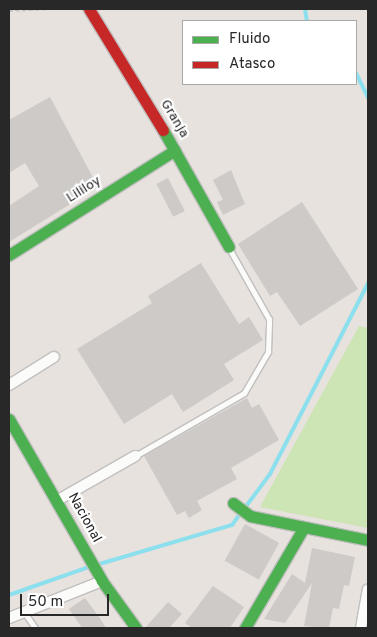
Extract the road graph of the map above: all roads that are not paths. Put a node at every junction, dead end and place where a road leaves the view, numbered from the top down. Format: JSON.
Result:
{"nodes":[{"id":1,"x":89,"y":9,"type":"edge"},
{"id":2,"x":175,"y":150,"type":"junction"},
{"id":3,"x":228,"y":247,"type":"joint"},
{"id":4,"x":9,"y":255,"type":"edge"},
{"id":5,"x":54,"y":357,"type":"dead end"},
{"id":6,"x":9,"y":385,"type":"edge"},
{"id":7,"x":9,"y":418,"type":"edge"},
{"id":8,"x":135,"y":456,"type":"joint"},
{"id":9,"x":58,"y":500,"type":"junction"},
{"id":10,"x":233,"y":503,"type":"dead end"},
{"id":11,"x":304,"y":527,"type":"junction"},
{"id":12,"x":368,"y":540,"type":"edge"},
{"id":13,"x":100,"y":577,"type":"junction"},
{"id":14,"x":368,"y":590,"type":"edge"},
{"id":15,"x":22,"y":610,"type":"junction"},
{"id":16,"x":9,"y":618,"type":"edge"},
{"id":17,"x":35,"y":628,"type":"edge"},
{"id":18,"x":136,"y":628,"type":"edge"},
{"id":19,"x":244,"y":628,"type":"edge"},
{"id":20,"x":361,"y":628,"type":"edge"}],
"edges":[{"from":1,"to":2,"type":"street","name":"Granja"},
{"from":2,"to":3,"type":"street","name":"Granja"},
{"from":2,"to":4,"type":"street","name":"Lililoy"},
{"from":3,"to":8,"type":"lane"},
{"from":5,"to":6,"type":"street"},
{"from":7,"to":9,"type":"street","name":"Nacional"},
{"from":8,"to":9,"type":"street"},
{"from":9,"to":13,"type":"street","name":"Nacional"},
{"from":10,"to":11,"type":"street"},
{"from":11,"to":12,"type":"street"},
{"from":11,"to":19,"type":"street"},
{"from":13,"to":15,"type":"street"},
{"from":13,"to":18,"type":"street","name":"Nacional"},
{"from":14,"to":20,"type":"street"},
{"from":15,"to":16,"type":"street"},
{"from":15,"to":17,"type":"lane"}]}
